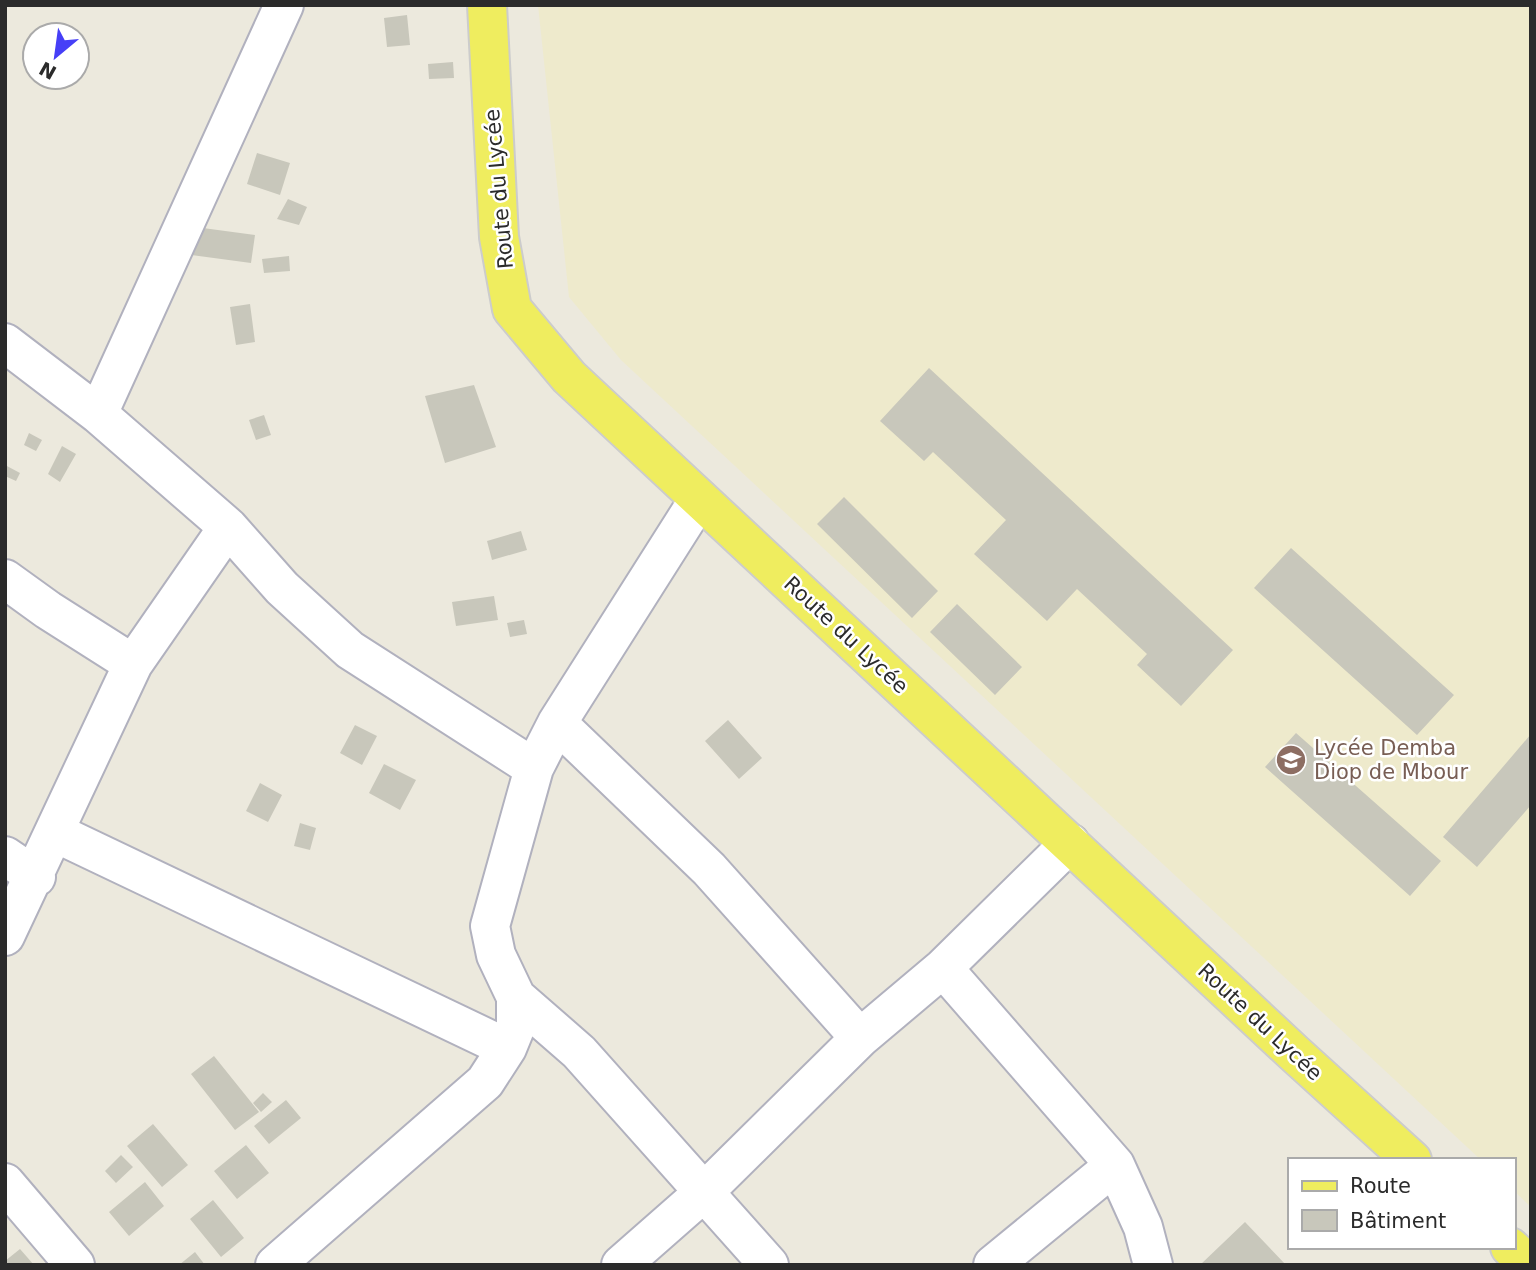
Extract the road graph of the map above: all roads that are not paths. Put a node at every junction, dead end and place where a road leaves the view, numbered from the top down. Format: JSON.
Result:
{"nodes":[{"id":1,"x":284,"y":5,"type":"edge"},
{"id":2,"x":487,"y":5,"type":"edge"},
{"id":3,"x":5,"y":342,"type":"edge"},
{"id":4,"x":98,"y":414,"type":"junction"},
{"id":5,"x":699,"y":499,"type":"junction"},
{"id":6,"x":228,"y":527,"type":"junction"},
{"id":7,"x":5,"y":579,"type":"edge"},
{"id":8,"x":133,"y":664,"type":"junction"},
{"id":9,"x":557,"y":723,"type":"junction"},
{"id":10,"x":534,"y":768,"type":"junction"},
{"id":11,"x":56,"y":833,"type":"junction"},
{"id":12,"x":1070,"y":843,"type":"junction"},
{"id":13,"x":20,"y":866,"type":"edge"},
{"id":14,"x":5,"y":936,"type":"edge"},
{"id":15,"x":943,"y":968,"type":"junction"},
{"id":16,"x":516,"y":997,"type":"junction"},
{"id":17,"x":860,"y":1038,"type":"junction"},
{"id":18,"x":508,"y":1048,"type":"junction"},
{"id":19,"x":1410,"y":1158,"type":"edge"},
{"id":20,"x":1115,"y":1166,"type":"junction"},
{"id":21,"x":5,"y":1183,"type":"edge"},
{"id":22,"x":703,"y":1193,"type":"junction"},
{"id":23,"x":1512,"y":1249,"type":"edge"},
{"id":24,"x":75,"y":1265,"type":"edge"},
{"id":25,"x":275,"y":1265,"type":"edge"},
{"id":26,"x":621,"y":1265,"type":"edge"},
{"id":27,"x":769,"y":1265,"type":"edge"},
{"id":28,"x":993,"y":1265,"type":"edge"},
{"id":29,"x":1153,"y":1265,"type":"edge"},
{"id":30,"x":1529,"y":1265,"type":"edge"}],
"edges":[{"from":1,"to":4,"type":"street"},
{"from":2,"to":5,"type":"main road","name":"Route du Lycée"},
{"from":3,"to":4,"type":"street"},
{"from":4,"to":6,"type":"street"},
{"from":5,"to":9,"type":"street"},
{"from":5,"to":12,"type":"main road","name":"Route du Lycée"},
{"from":6,"to":8,"type":"street"},
{"from":6,"to":10,"type":"street"},
{"from":7,"to":8,"type":"street"},
{"from":8,"to":11,"type":"street"},
{"from":9,"to":10,"type":"street"},
{"from":9,"to":17,"type":"street"},
{"from":10,"to":16,"type":"street"},
{"from":11,"to":13,"type":"street"},
{"from":11,"to":18,"type":"street"},
{"from":12,"to":15,"type":"street"},
{"from":12,"to":19,"type":"main road","name":"Route du Lycée"},
{"from":13,"to":14,"type":"street"},
{"from":15,"to":17,"type":"street"},
{"from":15,"to":20,"type":"street"},
{"from":16,"to":18,"type":"street"},
{"from":16,"to":22,"type":"street"},
{"from":17,"to":22,"type":"street"},
{"from":18,"to":25,"type":"street"},
{"from":20,"to":28,"type":"street"},
{"from":20,"to":29,"type":"street"},
{"from":21,"to":24,"type":"street"},
{"from":22,"to":26,"type":"street"},
{"from":22,"to":27,"type":"street"},
{"from":23,"to":30,"type":"main road"}]}
